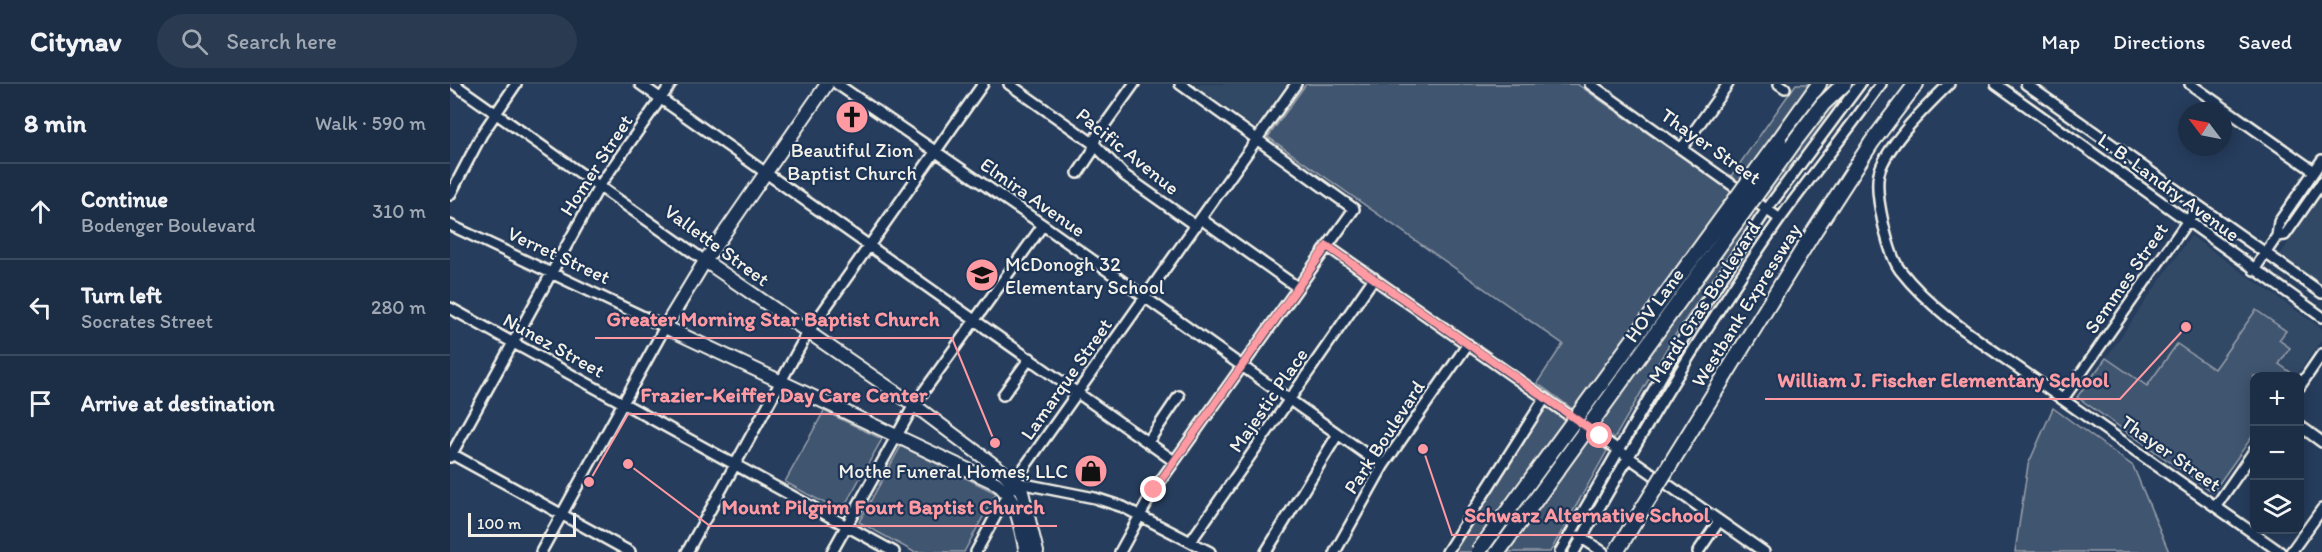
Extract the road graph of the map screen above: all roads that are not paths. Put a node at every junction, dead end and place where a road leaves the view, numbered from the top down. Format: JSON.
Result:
{"nodes":[{"id":1,"x":454,"y":84,"type":"edge"},
{"id":2,"x":516,"y":84,"type":"edge"},
{"id":3,"x":640,"y":84,"type":"edge"},
{"id":4,"x":672,"y":84,"type":"edge"},
{"id":5,"x":827,"y":84,"type":"edge"},
{"id":6,"x":837,"y":84,"type":"edge"},
{"id":7,"x":983,"y":84,"type":"edge"},
{"id":8,"x":1009,"y":84,"type":"edge"},
{"id":9,"x":1134,"y":84,"type":"edge"},
{"id":10,"x":1180,"y":84,"type":"edge"},
{"id":11,"x":1296,"y":84,"type":"edge"},
{"id":12,"x":1590,"y":84,"type":"edge"},
{"id":13,"x":1728,"y":84,"type":"edge"},
{"id":14,"x":1819,"y":84,"type":"edge"},
{"id":15,"x":1844,"y":84,"type":"edge"},
{"id":16,"x":1860,"y":84,"type":"edge"},
{"id":17,"x":1881,"y":84,"type":"edge"},
{"id":18,"x":1916,"y":84,"type":"edge"},
{"id":19,"x":1949,"y":84,"type":"edge"},
{"id":20,"x":1996,"y":84,"type":"edge"},
{"id":21,"x":2026,"y":84,"type":"edge"},
{"id":22,"x":2190,"y":84,"type":"edge"},
{"id":23,"x":661,"y":99,"type":"junction"},
{"id":24,"x":495,"y":114,"type":"junction"},
{"id":25,"x":1256,"y":139,"type":"junction"},
{"id":26,"x":1094,"y":144,"type":"junction"},
{"id":27,"x":1682,"y":148,"type":"junction"},
{"id":28,"x":935,"y":152,"type":"junction"},
{"id":29,"x":2322,"y":160,"type":"edge"},
{"id":30,"x":2314,"y":171,"type":"junction"},
{"id":31,"x":766,"y":172,"type":"junction"},
{"id":32,"x":1078,"y":173,"type":"dead end"},
{"id":33,"x":2322,"y":182,"type":"edge"},
{"id":34,"x":600,"y":185,"type":"junction"},
{"id":35,"x":450,"y":195,"type":"edge"},
{"id":36,"x":2198,"y":206,"type":"junction"},
{"id":37,"x":1767,"y":209,"type":"junction"},
{"id":38,"x":1780,"y":219,"type":"junction"},
{"id":39,"x":2186,"y":222,"type":"junction"},
{"id":40,"x":1198,"y":223,"type":"junction"},
{"id":41,"x":450,"y":225,"type":"edge"},
{"id":42,"x":1043,"y":225,"type":"junction"},
{"id":43,"x":2277,"y":236,"type":"junction"},
{"id":44,"x":870,"y":246,"type":"junction"},
{"id":45,"x":1327,"y":246,"type":"junction"},
{"id":46,"x":2265,"y":254,"type":"junction"},
{"id":47,"x":705,"y":261,"type":"junction"},
{"id":48,"x":2254,"y":270,"type":"junction"},
{"id":49,"x":552,"y":273,"type":"junction"},
{"id":50,"x":1374,"y":278,"type":"junction"},
{"id":51,"x":1298,"y":287,"type":"junction"},
{"id":52,"x":2322,"y":293,"type":"edge"},
{"id":53,"x":1145,"y":298,"type":"junction"},
{"id":54,"x":450,"y":308,"type":"edge"},
{"id":55,"x":2322,"y":317,"type":"edge"},
{"id":56,"x":974,"y":320,"type":"junction"},
{"id":57,"x":665,"y":327,"type":"junction"},
{"id":58,"x":807,"y":334,"type":"junction"},
{"id":59,"x":513,"y":343,"type":"junction"},
{"id":60,"x":1468,"y":344,"type":"junction"},
{"id":61,"x":2322,"y":354,"type":"edge"},
{"id":62,"x":1030,"y":358,"type":"junction"},
{"id":63,"x":1244,"y":366,"type":"junction"},
{"id":64,"x":779,"y":380,"type":"junction"},
{"id":65,"x":2304,"y":380,"type":"edge"},
{"id":66,"x":1078,"y":393,"type":"junction"},
{"id":67,"x":1004,"y":395,"type":"dead end"},
{"id":68,"x":1179,"y":396,"type":"dead end"},
{"id":69,"x":1545,"y":398,"type":"junction"},
{"id":70,"x":1291,"y":399,"type":"junction"},
{"id":71,"x":2063,"y":399,"type":"junction"},
{"id":72,"x":623,"y":403,"type":"junction"},
{"id":73,"x":914,"y":405,"type":"junction"},
{"id":74,"x":2304,"y":429,"type":"edge"},
{"id":75,"x":1338,"y":434,"type":"junction"},
{"id":76,"x":896,"y":436,"type":"junction"},
{"id":77,"x":1148,"y":442,"type":"junction"},
{"id":78,"x":2322,"y":442,"type":"edge"},
{"id":79,"x":1619,"y":448,"type":"junction"},
{"id":80,"x":451,"y":455,"type":"edge"},
{"id":81,"x":1629,"y":456,"type":"junction"},
{"id":82,"x":2250,"y":457,"type":"edge"},
{"id":83,"x":1174,"y":461,"type":"junction"},
{"id":84,"x":734,"y":466,"type":"junction"},
{"id":85,"x":1383,"y":466,"type":"junction"},
{"id":86,"x":1011,"y":487,"type":"junction"},
{"id":87,"x":2216,"y":506,"type":"junction"},
{"id":88,"x":2322,"y":509,"type":"edge"},
{"id":89,"x":561,"y":514,"type":"junction"},
{"id":90,"x":1141,"y":514,"type":"junction"},
{"id":91,"x":1719,"y":521,"type":"junction"},
{"id":92,"x":846,"y":526,"type":"junction"},
{"id":93,"x":1572,"y":531,"type":"junction"},
{"id":94,"x":1582,"y":538,"type":"junction"},
{"id":95,"x":1191,"y":541,"type":"junction"},
{"id":96,"x":541,"y":552,"type":"edge"},
{"id":97,"x":630,"y":552,"type":"edge"},
{"id":98,"x":687,"y":552,"type":"edge"},
{"id":99,"x":832,"y":552,"type":"edge"},
{"id":100,"x":894,"y":552,"type":"edge"},
{"id":101,"x":976,"y":552,"type":"edge"},
{"id":102,"x":1026,"y":552,"type":"edge"},
{"id":103,"x":1037,"y":552,"type":"edge"},
{"id":104,"x":1120,"y":552,"type":"edge"},
{"id":105,"x":1210,"y":552,"type":"edge"},
{"id":106,"x":1266,"y":552,"type":"edge"},
{"id":107,"x":1335,"y":552,"type":"edge"},
{"id":108,"x":1447,"y":552,"type":"edge"},
{"id":109,"x":1478,"y":552,"type":"edge"},
{"id":110,"x":1498,"y":552,"type":"edge"},
{"id":111,"x":1560,"y":552,"type":"edge"},
{"id":112,"x":1574,"y":552,"type":"edge"},
{"id":113,"x":1603,"y":552,"type":"edge"},
{"id":114,"x":1616,"y":552,"type":"edge"},
{"id":115,"x":1698,"y":552,"type":"edge"},
{"id":116,"x":1764,"y":552,"type":"edge"},
{"id":117,"x":2280,"y":552,"type":"edge"},
{"id":118,"x":2291,"y":552,"type":"edge"}],
"edges":[{"from":1,"to":24,"type":"street","name":"Vallette Street"},
{"from":2,"to":24,"type":"street"},
{"from":3,"to":23,"type":"street"},
{"from":4,"to":23,"type":"street","name":"Homer Street"},
{"from":5,"to":31,"type":"main road"},
{"from":6,"to":28,"type":"street","name":"Elmira Avenue"},
{"from":7,"to":28,"type":"street"},
{"from":8,"to":26,"type":"street","name":"Pacific Avenue"},
{"from":9,"to":26,"type":"street"},
{"from":10,"to":25,"type":"street"},
{"from":11,"to":25,"type":"street","name":"Lamarque Street"},
{"from":12,"to":27,"type":"street","name":"Thayer Street"},
{"from":13,"to":27,"type":"street"},
{"from":14,"to":109,"type":"highway","bridge":true},
{"from":15,"to":110,"type":"highway","name":"HOV Lane","bridge":true},
{"from":16,"to":37,"type":"street","name":"Mardi Gras Boulevard"},
{"from":17,"to":38,"type":"street","name":"Mardi Gras Boulevard"},
{"from":18,"to":114,"type":"highway","name":"Westbank Expressway","bridge":true},
{"from":19,"to":71,"type":"street","name":"Thayer Street"},
{"from":20,"to":39,"type":"street","name":"L. B. Landry Avenue"},
{"from":21,"to":36,"type":"street","name":"L. B. Landry Avenue"},
{"from":22,"to":30,"type":"street"},
{"from":23,"to":31,"type":"street"},
{"from":23,"to":34,"type":"street","name":"Homer Street"},
{"from":24,"to":34,"type":"street","name":"Vallette Street"},
{"from":24,"to":35,"type":"street"},
{"from":25,"to":40,"type":"street","name":"Lamarque Street"},
{"from":25,"to":45,"type":"street"},
{"from":26,"to":32,"type":"street"},
{"from":26,"to":40,"type":"street","name":"Pacific Avenue"},
{"from":27,"to":37,"type":"street","name":"Thayer Street"},
{"from":28,"to":42,"type":"street","name":"Elmira Avenue"},
{"from":28,"to":44,"type":"street"},
{"from":29,"to":30,"type":"street"},
{"from":30,"to":43,"type":"street"},
{"from":31,"to":44,"type":"street"},
{"from":31,"to":47,"type":"main road"},
{"from":33,"to":43,"type":"street"},
{"from":34,"to":47,"type":"street","name":"Vallette Street"},
{"from":34,"to":49,"type":"street","name":"Homer Street"},
{"from":36,"to":39,"type":"street","name":"Semmes Street"},
{"from":36,"to":46,"type":"street","name":"L. B. Landry Avenue"},
{"from":37,"to":38,"type":"street","name":"Thayer Street"},
{"from":37,"to":79,"type":"street","name":"Mardi Gras Boulevard"},
{"from":38,"to":81,"type":"street","name":"Mardi Gras Boulevard"},
{"from":39,"to":48,"type":"street","name":"L. B. Landry Avenue"},
{"from":39,"to":71,"type":"street","name":"Semmes Street"},
{"from":40,"to":51,"type":"street","name":"Pacific Avenue"},
{"from":40,"to":53,"type":"street","name":"Lamarque Street"},
{"from":41,"to":49,"type":"street","name":"Verret Street"},
{"from":42,"to":53,"type":"street","name":"Elmira Avenue"},
{"from":42,"to":56,"type":"street"},
{"from":43,"to":46,"type":"street"},
{"from":44,"to":56,"type":"street"},
{"from":44,"to":58,"type":"street"},
{"from":45,"to":50,"type":"street"},
{"from":45,"to":51,"type":"street"},
{"from":46,"to":48,"type":"street"},
{"from":46,"to":52,"type":"street","name":"L. B. Landry Avenue"},
{"from":47,"to":57,"type":"main road"},
{"from":47,"to":58,"type":"main road","name":"Vallette Street"},
{"from":48,"to":55,"type":"street","name":"L. B. Landry Avenue"},
{"from":49,"to":57,"type":"street","name":"Verret Street"},
{"from":49,"to":59,"type":"street","name":"Homer Street"},
{"from":50,"to":60,"type":"street"},
{"from":50,"to":70,"type":"street","name":"Majestic Place"},
{"from":51,"to":63,"type":"street"},
{"from":53,"to":63,"type":"street","name":"Elmira Avenue"},
{"from":53,"to":66,"type":"street","name":"Lamarque Street"},
{"from":54,"to":59,"type":"street","name":"Nunez Street"},
{"from":56,"to":62,"type":"street"},
{"from":56,"to":73,"type":"street"},
{"from":57,"to":64,"type":"main road","name":"Verret Street"},
{"from":57,"to":72,"type":"street"},
{"from":58,"to":64,"type":"street"},
{"from":58,"to":73,"type":"main road","name":"Vallette Street"},
{"from":59,"to":72,"type":"street","name":"Nunez Street"},
{"from":59,"to":80,"type":"street","name":"Homer Street"},
{"from":60,"to":69,"type":"street"},
{"from":60,"to":85,"type":"street","name":"Park Boulevard"},
{"from":61,"to":65,"type":"street"},
{"from":62,"to":66,"type":"street"},
{"from":62,"to":67,"type":"street"},
{"from":63,"to":70,"type":"street","name":"Elmira Avenue"},
{"from":63,"to":83,"type":"street"},
{"from":64,"to":76,"type":"main road","name":"Verret Street"},
{"from":64,"to":84,"type":"street"},
{"from":66,"to":77,"type":"street"},
{"from":66,"to":86,"type":"street","name":"Lamarque Street"},
{"from":68,"to":77,"type":"street"},
{"from":69,"to":79,"type":"street"},
{"from":69,"to":108,"type":"street"},
{"from":70,"to":75,"type":"street","name":"Elmira Avenue"},
{"from":70,"to":95,"type":"street","name":"Majestic Place"},
{"from":71,"to":87,"type":"street","name":"Thayer Street"},
{"from":72,"to":84,"type":"street","name":"Nunez Street"},
{"from":72,"to":89,"type":"street"},
{"from":73,"to":76,"type":"street"},
{"from":73,"to":86,"type":"main road","name":"Vallette Street"},
{"from":74,"to":78,"type":"street"},
{"from":75,"to":85,"type":"street","name":"Elmira Avenue"},
{"from":75,"to":106,"type":"street"},
{"from":76,"to":86,"type":"main road","name":"Verret Street"},
{"from":76,"to":92,"type":"street"},
{"from":77,"to":83,"type":"street"},
{"from":79,"to":81,"type":"street"},
{"from":79,"to":93,"type":"street","name":"Mardi Gras Boulevard"},
{"from":80,"to":89,"type":"street"},
{"from":81,"to":91,"type":"street"},
{"from":81,"to":94,"type":"street","name":"Mardi Gras Boulevard"},
{"from":82,"to":87,"type":"street"},
{"from":83,"to":90,"type":"street"},
{"from":84,"to":92,"type":"street","name":"Nunez Street"},
{"from":84,"to":98,"type":"street"},
{"from":85,"to":107,"type":"street","name":"Park Boulevard"},
{"from":86,"to":90,"type":"street"},
{"from":86,"to":101,"type":"street","name":"Lamarque Street"},
{"from":86,"to":102,"type":"main road"},
{"from":86,"to":103,"type":"main road"},
{"from":87,"to":117,"type":"street","name":"Thayer Street"},
{"from":88,"to":118,"type":"street"},
{"from":89,"to":96,"type":"street"},
{"from":89,"to":97,"type":"street"},
{"from":90,"to":95,"type":"street"},
{"from":90,"to":104,"type":"street"},
{"from":91,"to":115,"type":"street"},
{"from":91,"to":116,"type":"street"},
{"from":92,"to":99,"type":"street"},
{"from":92,"to":100,"type":"street","name":"Nunez Street"},
{"from":93,"to":94,"type":"street"},
{"from":93,"to":111,"type":"street","name":"Mardi Gras Boulevard"},
{"from":94,"to":112,"type":"street","name":"Mardi Gras Boulevard"},
{"from":94,"to":113,"type":"street"},
{"from":95,"to":105,"type":"street"}]}
